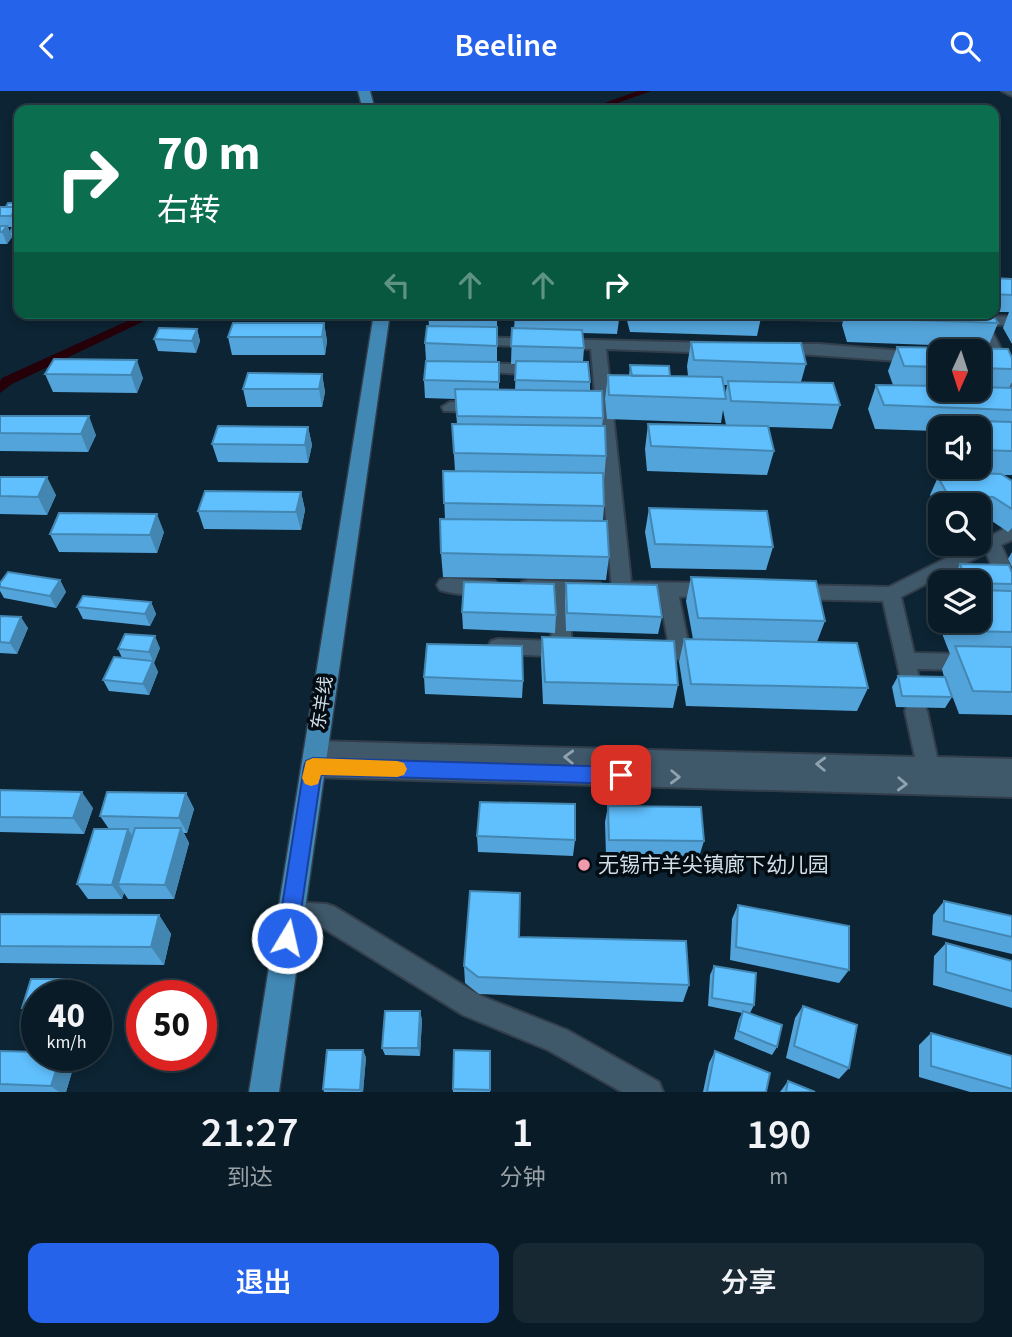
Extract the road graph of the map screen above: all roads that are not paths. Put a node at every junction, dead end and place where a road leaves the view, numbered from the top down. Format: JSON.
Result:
{"nodes":[{"id":1,"x":381,"y":319,"type":"edge"},
{"id":2,"x":757,"y":319,"type":"edge"},
{"id":3,"x":880,"y":319,"type":"edge"},
{"id":4,"x":978,"y":319,"type":"edge"},
{"id":5,"x":994,"y":319,"type":"edge"},
{"id":6,"x":1012,"y":321,"type":"edge"},
{"id":7,"x":813,"y":328,"type":"edge"},
{"id":8,"x":451,"y":340,"type":"edge"},
{"id":9,"x":598,"y":345,"type":"junction"},
{"id":10,"x":737,"y":349,"type":"edge"},
{"id":11,"x":764,"y":349,"type":"edge"},
{"id":12,"x":994,"y":350,"type":"junction"},
{"id":13,"x":1012,"y":351,"type":"edge"},
{"id":14,"x":928,"y":356,"type":"edge"},
{"id":15,"x":991,"y":365,"type":"edge"},
{"id":16,"x":1002,"y":366,"type":"junction"},
{"id":17,"x":456,"y":368,"type":"edge"},
{"id":18,"x":561,"y":371,"type":"edge"},
{"id":19,"x":1012,"y":387,"type":"edge"},
{"id":20,"x":450,"y":407,"type":"dead end"},
{"id":21,"x":502,"y":408,"type":"edge"},
{"id":22,"x":1012,"y":532,"type":"edge"},
{"id":23,"x":999,"y":549,"type":"edge"},
{"id":24,"x":447,"y":585,"type":"dead end"},
{"id":25,"x":557,"y":587,"type":"junction"},
{"id":26,"x":622,"y":589,"type":"junction"},
{"id":27,"x":668,"y":590,"type":"junction"},
{"id":28,"x":738,"y":591,"type":"edge"},
{"id":29,"x":780,"y":592,"type":"edge"},
{"id":30,"x":891,"y":594,"type":"junction"},
{"id":31,"x":1008,"y":601,"type":"edge"},
{"id":32,"x":483,"y":647,"type":"edge"},
{"id":33,"x":563,"y":649,"type":"junction"},
{"id":34,"x":589,"y":650,"type":"edge"},
{"id":35,"x":654,"y":651,"type":"edge"},
{"id":36,"x":906,"y":661,"type":"junction"},
{"id":37,"x":1012,"y":663,"type":"edge"},
{"id":38,"x":910,"y":683,"type":"edge"},
{"id":39,"x":916,"y":711,"type":"dead end"},
{"id":40,"x":314,"y":758,"type":"junction"},
{"id":41,"x":928,"y":767,"type":"junction"},
{"id":42,"x":1012,"y":769,"type":"edge"},
{"id":43,"x":1012,"y":787,"type":"edge"},
{"id":44,"x":291,"y":914,"type":"junction"},
{"id":45,"x":264,"y":1092,"type":"edge"},
{"id":46,"x":649,"y":1092,"type":"edge"}],
"edges":[{"from":1,"to":40,"type":"main road","name":"东羊线"},
{"from":2,"to":7,"type":"street"},
{"from":3,"to":7,"type":"street"},
{"from":4,"to":12,"type":"street"},
{"from":5,"to":6,"type":"street"},
{"from":7,"to":11,"type":"street"},
{"from":7,"to":14,"type":"street"},
{"from":8,"to":9,"type":"street"},
{"from":9,"to":10,"type":"street"},
{"from":9,"to":26,"type":"street"},
{"from":12,"to":13,"type":"street"},
{"from":12,"to":16,"type":"street"},
{"from":15,"to":16,"type":"street"},
{"from":16,"to":19,"type":"street"},
{"from":17,"to":18,"type":"street"},
{"from":20,"to":21,"type":"street"},
{"from":22,"to":23,"type":"street"},
{"from":23,"to":30,"type":"street"},
{"from":23,"to":31,"type":"street"},
{"from":24,"to":25,"type":"street"},
{"from":25,"to":26,"type":"street"},
{"from":25,"to":33,"type":"street"},
{"from":26,"to":27,"type":"street"},
{"from":27,"to":28,"type":"street"},
{"from":27,"to":35,"type":"street"},
{"from":29,"to":30,"type":"street"},
{"from":30,"to":36,"type":"street"},
{"from":32,"to":33,"type":"street"},
{"from":33,"to":34,"type":"street"},
{"from":36,"to":37,"type":"street"},
{"from":36,"to":38,"type":"street"},
{"from":39,"to":41,"type":"street"},
{"from":41,"to":40,"type":"street","one_way":true},
{"from":40,"to":43,"type":"street","one_way":true},
{"from":40,"to":44,"type":"main road","name":"东羊线"},
{"from":41,"to":42,"type":"street"},
{"from":44,"to":45,"type":"main road","name":"东羊线"},
{"from":44,"to":46,"type":"street"}]}
